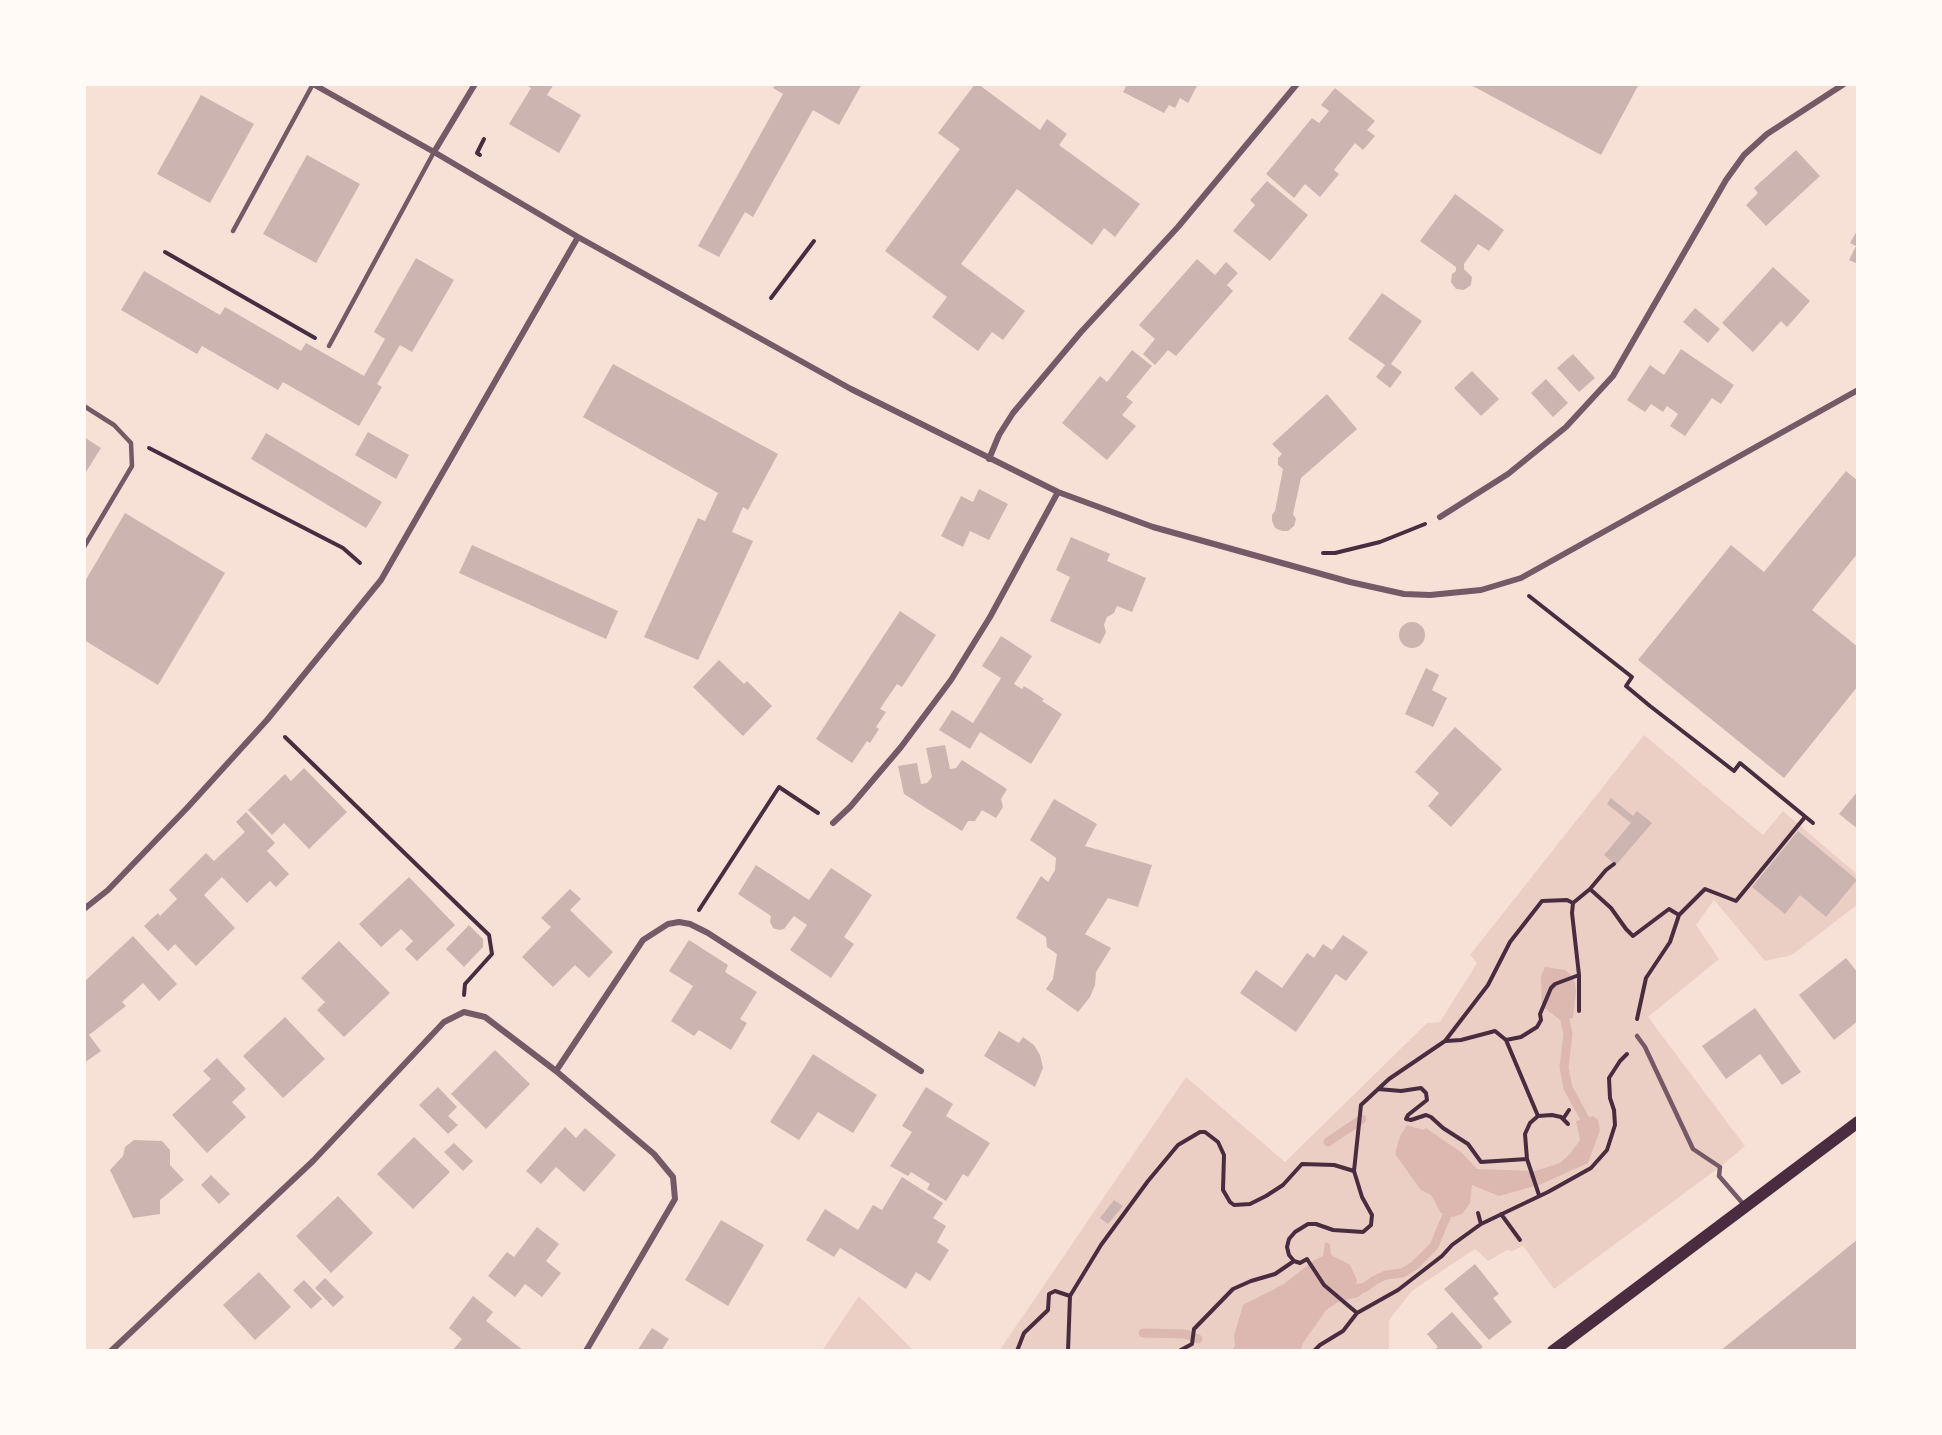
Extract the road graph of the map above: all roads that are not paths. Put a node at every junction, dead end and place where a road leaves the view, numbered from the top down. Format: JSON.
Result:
{"nodes":[{"id":1,"x":313,"y":84,"type":"edge"},
{"id":2,"x":475,"y":84,"type":"edge"},
{"id":3,"x":1297,"y":84,"type":"edge"},
{"id":4,"x":1844,"y":84,"type":"edge"},
{"id":5,"x":434,"y":152,"type":"junction"},
{"id":6,"x":233,"y":231,"type":"dead end"},
{"id":7,"x":578,"y":237,"type":"junction"},
{"id":8,"x":329,"y":346,"type":"road end"},
{"id":9,"x":1858,"y":390,"type":"edge"},
{"id":10,"x":84,"y":406,"type":"edge"},
{"id":11,"x":989,"y":459,"type":"junction"},
{"id":12,"x":1058,"y":492,"type":"junction"},
{"id":13,"x":1440,"y":517,"type":"road end"},
{"id":14,"x":84,"y":547,"type":"edge"},
{"id":15,"x":833,"y":823,"type":"road end"},
{"id":16,"x":84,"y":909,"type":"edge"},
{"id":17,"x":1637,"y":1036,"type":"dead end"},
{"id":18,"x":555,"y":1071,"type":"junction"},
{"id":19,"x":921,"y":1071,"type":"dead end"},
{"id":20,"x":1858,"y":1122,"type":"edge"},
{"id":21,"x":1746,"y":1206,"type":"junction"},
{"id":22,"x":111,"y":1351,"type":"edge"},
{"id":23,"x":586,"y":1351,"type":"edge"},
{"id":24,"x":1553,"y":1351,"type":"edge"}],
"edges":[{"from":1,"to":5,"type":"street"},
{"from":1,"to":6,"type":"lane"},
{"from":2,"to":5,"type":"street"},
{"from":3,"to":11,"type":"street"},
{"from":4,"to":13,"type":"street"},
{"from":5,"to":7,"type":"street"},
{"from":5,"to":8,"type":"lane"},
{"from":7,"to":11,"type":"street"},
{"from":7,"to":16,"type":"street"},
{"from":9,"to":12,"type":"street"},
{"from":10,"to":14,"type":"lane"},
{"from":11,"to":12,"type":"street"},
{"from":12,"to":15,"type":"street"},
{"from":17,"to":21,"type":"lane"},
{"from":18,"to":19,"type":"street"},
{"from":18,"to":22,"type":"street"},
{"from":18,"to":23,"type":"street"},
{"from":20,"to":21,"type":"main road"},
{"from":21,"to":24,"type":"main road"}]}
